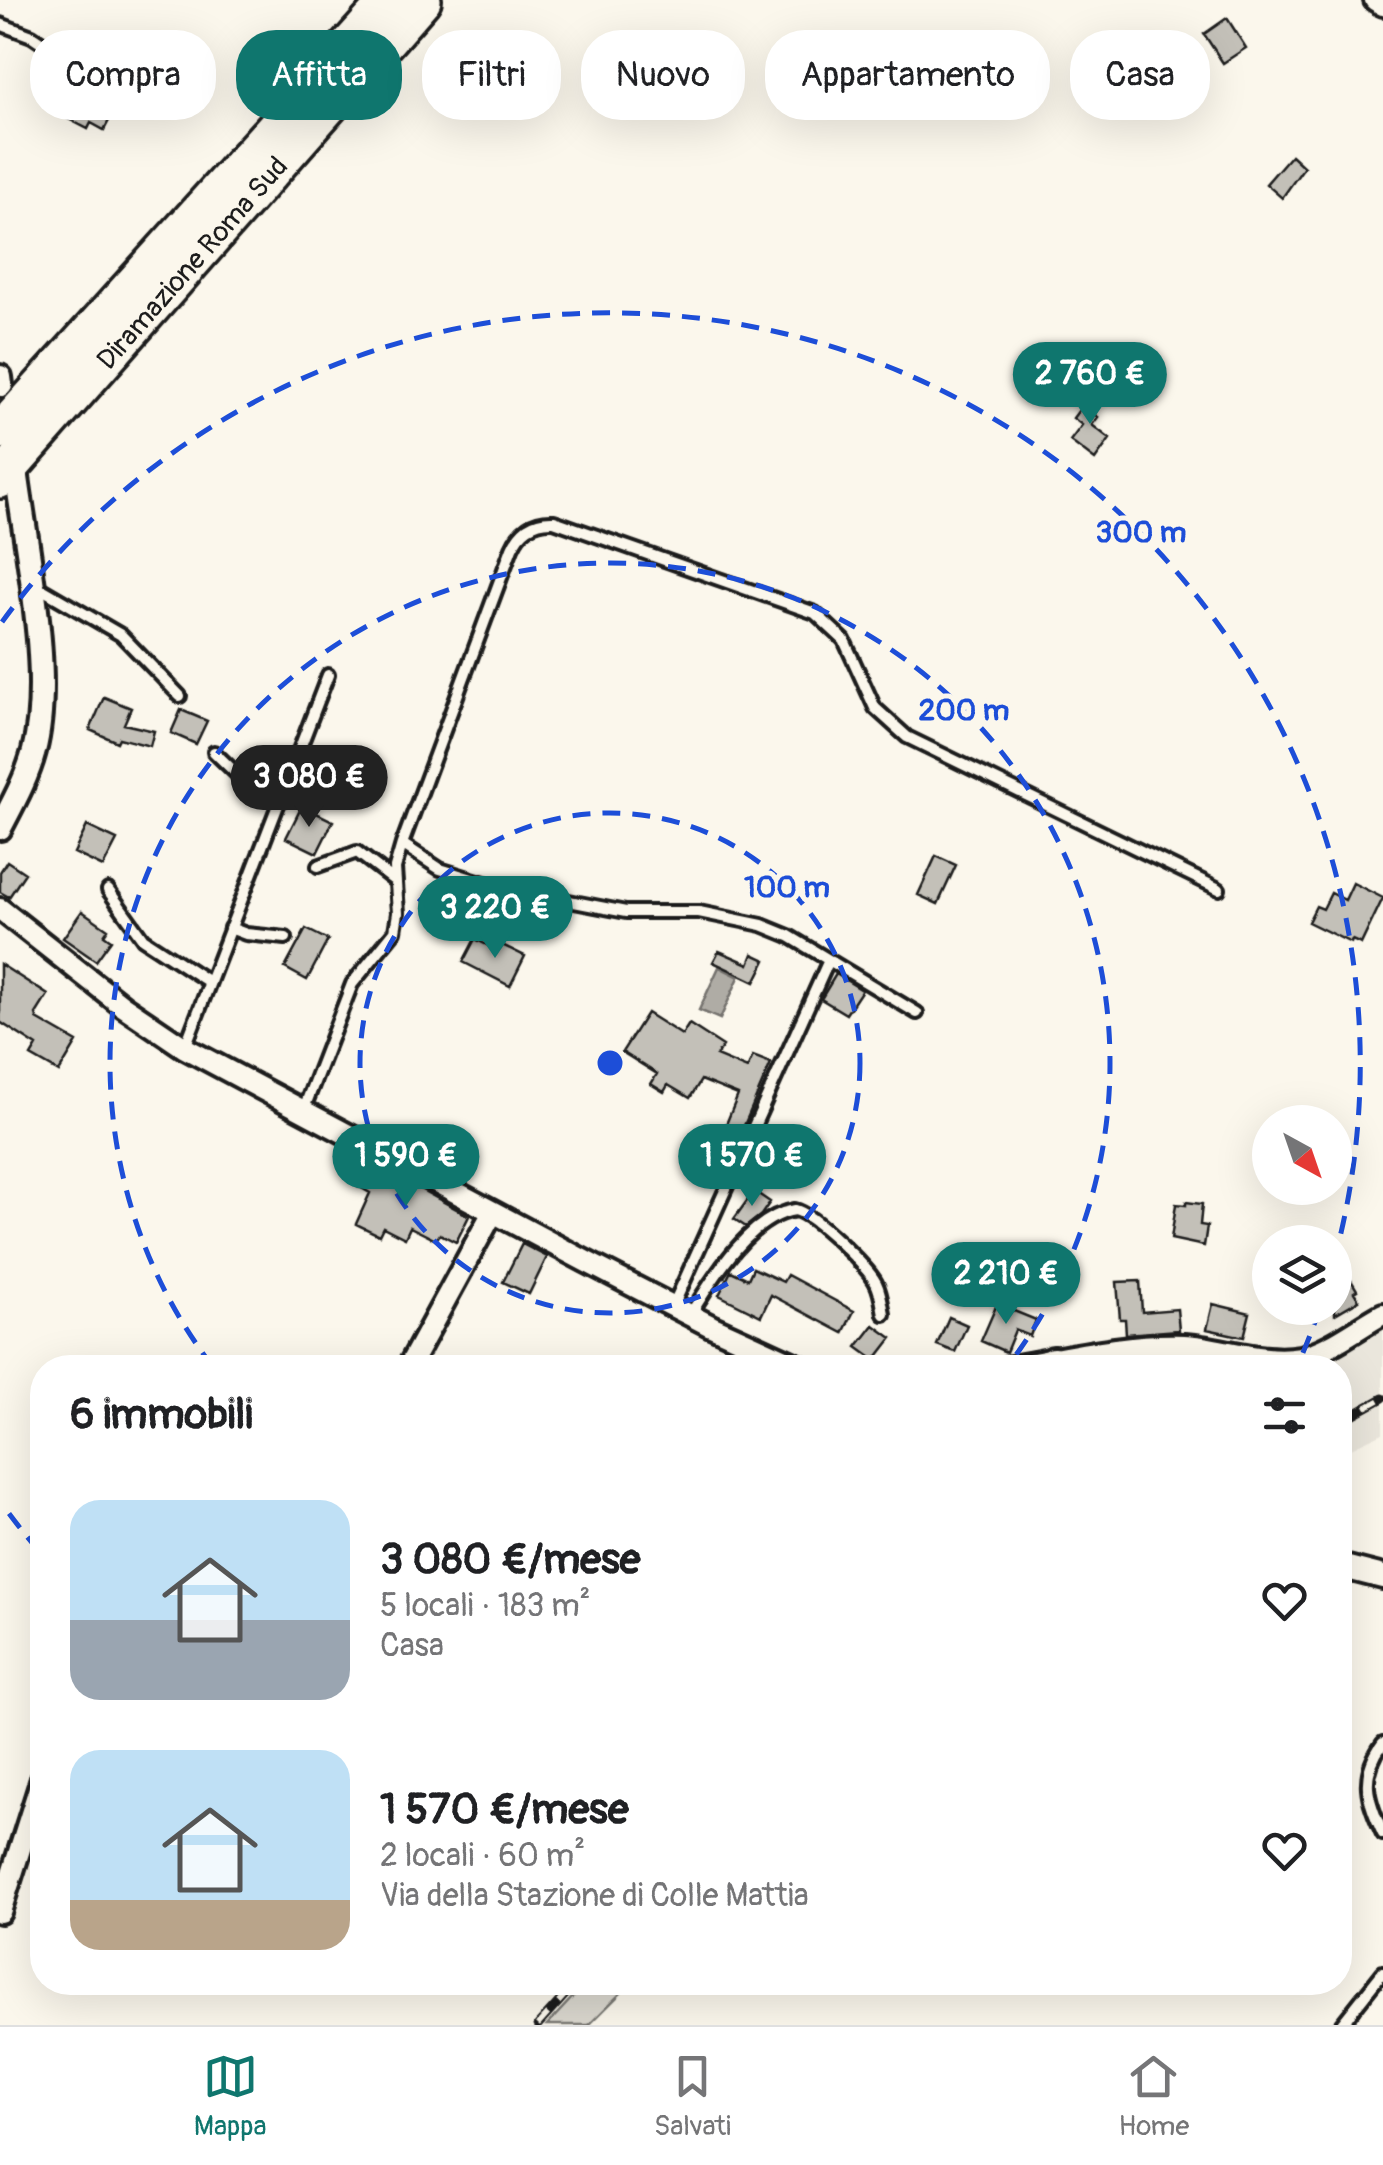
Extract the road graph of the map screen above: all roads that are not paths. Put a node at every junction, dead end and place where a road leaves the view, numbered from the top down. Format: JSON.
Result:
{"nodes":[{"id":1,"x":389,"y":0,"type":"edge"},
{"id":2,"x":424,"y":0,"type":"edge"},
{"id":3,"x":1375,"y":0,"type":"edge"},
{"id":4,"x":1383,"y":4,"type":"edge"},
{"id":5,"x":0,"y":24,"type":"edge"},
{"id":6,"x":30,"y":35,"type":"edge"},
{"id":7,"x":0,"y":378,"type":"edge"},
{"id":8,"x":1,"y":385,"type":"edge"},
{"id":9,"x":0,"y":431,"type":"edge"},
{"id":10,"x":8,"y":475,"type":"edge"},
{"id":11,"x":30,"y":582,"type":"junction"},
{"id":12,"x":328,"y":675,"type":"dead end"},
{"id":13,"x":180,"y":696,"type":"dead end"},
{"id":14,"x":214,"y":752,"type":"dead end"},
{"id":15,"x":279,"y":796,"type":"junction"},
{"id":16,"x":0,"y":828,"type":"edge"},
{"id":17,"x":402,"y":844,"type":"junction"},
{"id":18,"x":318,"y":866,"type":"dead end"},
{"id":19,"x":395,"y":881,"type":"junction"},
{"id":20,"x":1219,"y":889,"type":"dead end"},
{"id":21,"x":108,"y":890,"type":"dead end"},
{"id":22,"x":0,"y":909,"type":"edge"},
{"id":23,"x":230,"y":928,"type":"junction"},
{"id":24,"x":286,"y":938,"type":"dead end"},
{"id":25,"x":829,"y":960,"type":"junction"},
{"id":26,"x":210,"y":982,"type":"junction"},
{"id":27,"x":917,"y":1012,"type":"dead end"},
{"id":28,"x":185,"y":1048,"type":"junction"},
{"id":29,"x":303,"y":1110,"type":"junction"},
{"id":30,"x":493,"y":1212,"type":"junction"},
{"id":31,"x":681,"y":1310,"type":"junction"},
{"id":32,"x":884,"y":1314,"type":"dead end"},
{"id":33,"x":1383,"y":1314,"type":"edge"},
{"id":34,"x":415,"y":1355,"type":"edge"},
{"id":35,"x":776,"y":1355,"type":"edge"},
{"id":36,"x":1112,"y":1355,"type":"edge"},
{"id":37,"x":1251,"y":1355,"type":"edge"},
{"id":38,"x":1303,"y":1355,"type":"edge"},
{"id":39,"x":1352,"y":1569,"type":"edge"},
{"id":40,"x":1383,"y":1577,"type":"edge"},
{"id":41,"x":1383,"y":1743,"type":"edge"},
{"id":42,"x":30,"y":1817,"type":"edge"},
{"id":43,"x":1383,"y":1834,"type":"edge"},
{"id":44,"x":0,"y":1912,"type":"edge"},
{"id":45,"x":1383,"y":1972,"type":"edge"},
{"id":46,"x":1341,"y":2025,"type":"edge"}],
"edges":[{"from":1,"to":9,"type":"highway","name":"Diramazione Roma Sud"},
{"from":2,"to":10,"type":"highway","name":"Diramazione Roma Sud"},
{"from":3,"to":4,"type":"street"},
{"from":5,"to":6,"type":"lane"},
{"from":7,"to":8,"type":"street"},
{"from":10,"to":11,"type":"street"},
{"from":11,"to":13,"type":"lane"},
{"from":11,"to":16,"type":"street"},
{"from":12,"to":15,"type":"lane"},
{"from":14,"to":15,"type":"lane"},
{"from":15,"to":23,"type":"lane"},
{"from":17,"to":19,"type":"lane"},
{"from":17,"to":20,"type":"lane"},
{"from":17,"to":25,"type":"lane"},
{"from":18,"to":19,"type":"lane"},
{"from":19,"to":29,"type":"lane"},
{"from":21,"to":26,"type":"lane"},
{"from":22,"to":28,"type":"street"},
{"from":23,"to":24,"type":"lane"},
{"from":23,"to":26,"type":"lane"},
{"from":25,"to":27,"type":"lane"},
{"from":25,"to":31,"type":"lane"},
{"from":26,"to":28,"type":"lane"},
{"from":28,"to":29,"type":"street"},
{"from":29,"to":30,"type":"street"},
{"from":30,"to":31,"type":"street"},
{"from":30,"to":34,"type":"street"},
{"from":31,"to":32,"type":"lane"},
{"from":31,"to":35,"type":"street"},
{"from":33,"to":38,"type":"street"},
{"from":36,"to":37,"type":"street"},
{"from":39,"to":40,"type":"street"},
{"from":41,"to":43,"type":"lane"},
{"from":42,"to":44,"type":"street"},
{"from":45,"to":46,"type":"lane"}]}
